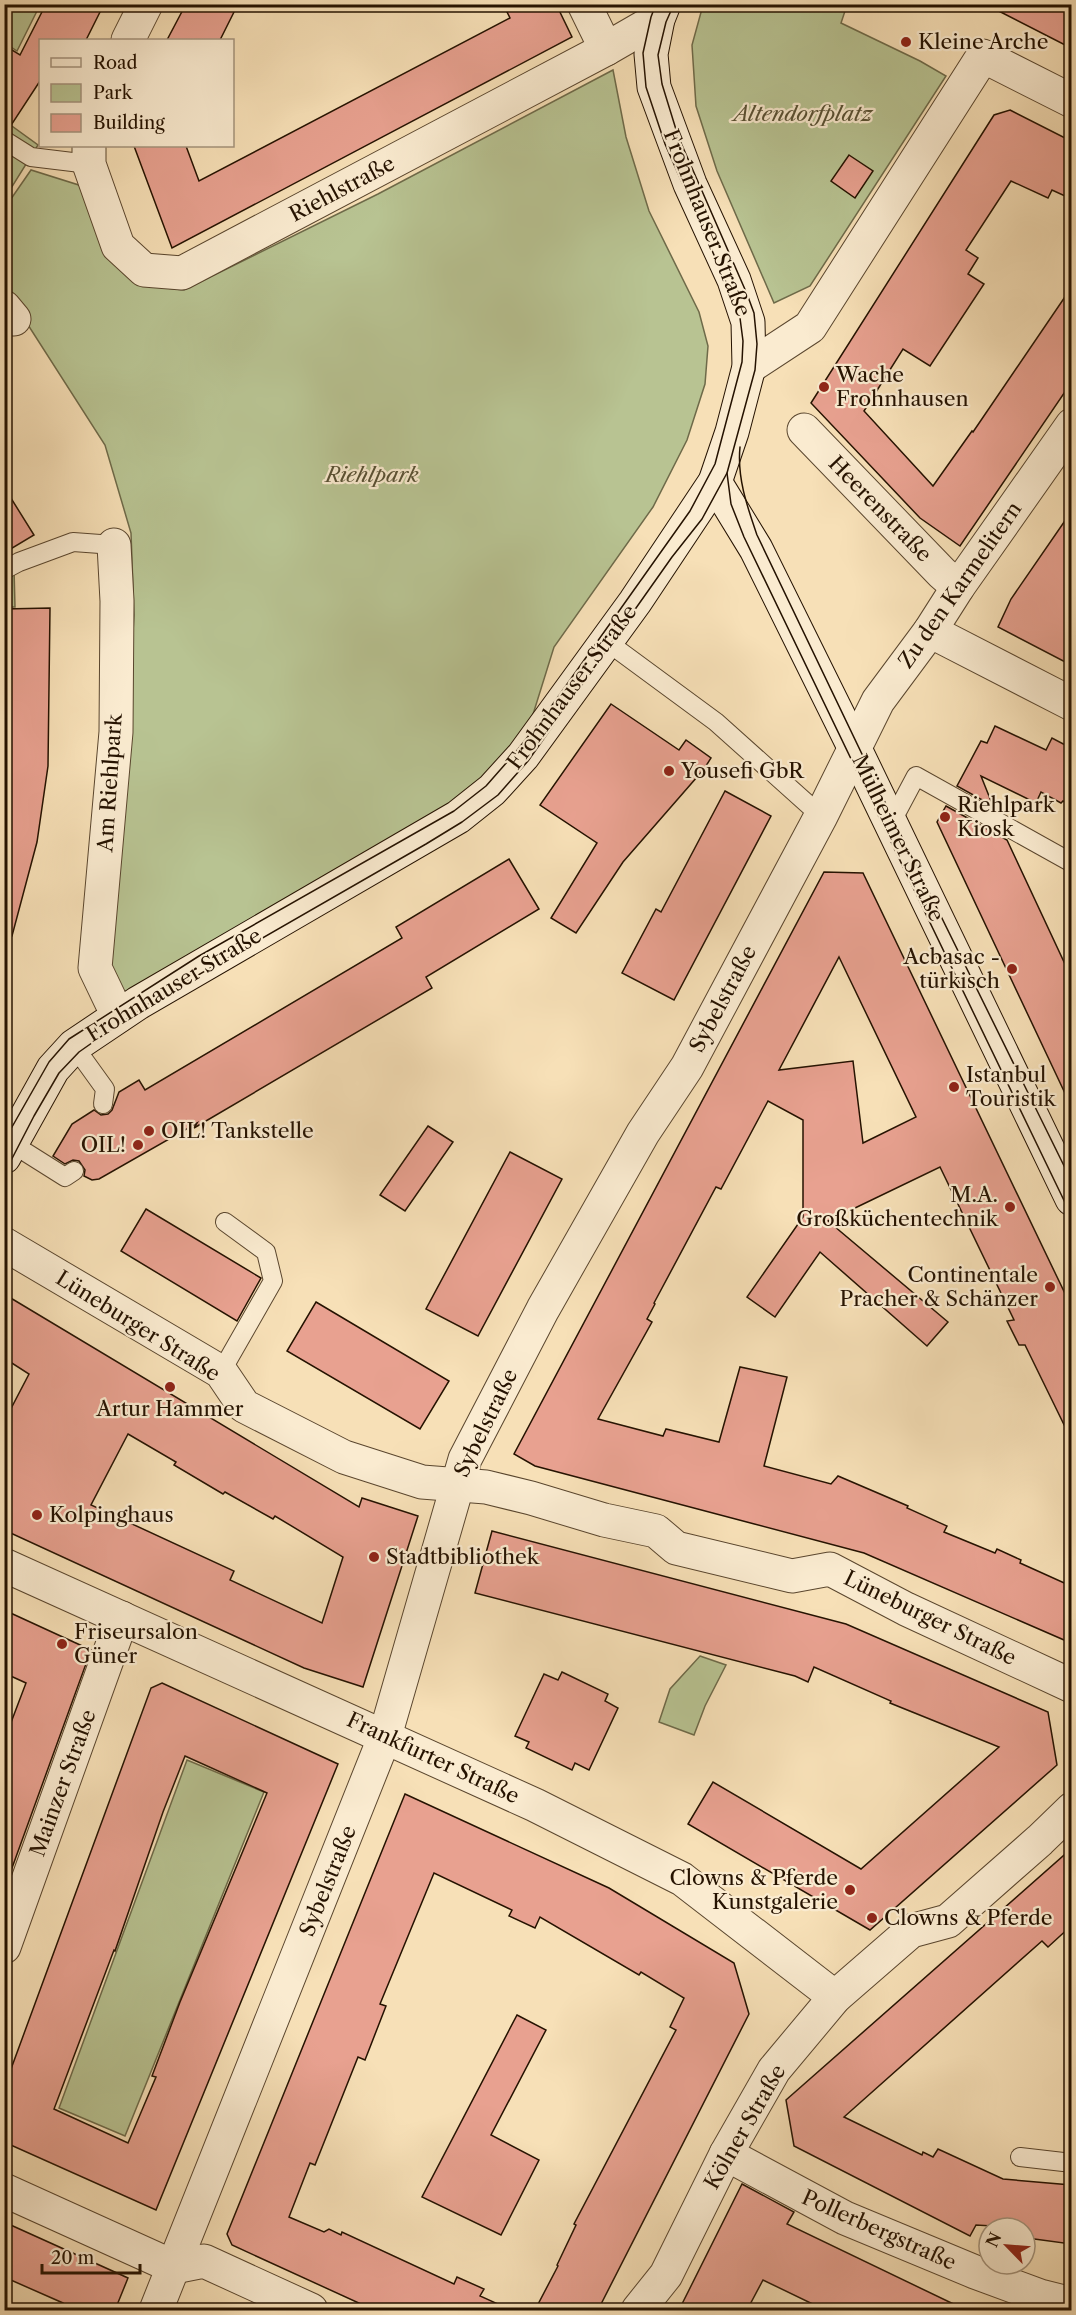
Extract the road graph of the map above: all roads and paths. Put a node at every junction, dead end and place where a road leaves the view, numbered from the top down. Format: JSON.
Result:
{"nodes":[{"id":1,"x":146,"y":4,"type":"edge"},
{"id":2,"x":584,"y":4,"type":"edge"},
{"id":3,"x":661,"y":12,"type":"edge"},
{"id":4,"x":128,"y":39,"type":"edge"},
{"id":5,"x":606,"y":49,"type":"junction"},
{"id":6,"x":1071,"y":101,"type":"edge"},
{"id":7,"x":4,"y":140,"type":"edge"},
{"id":8,"x":89,"y":155,"type":"edge"},
{"id":9,"x":748,"y":367,"type":"junction"},
{"id":10,"x":1071,"y":425,"type":"edge"},
{"id":11,"x":804,"y":430,"type":"dead end"},
{"id":12,"x":715,"y":482,"type":"junction"},
{"id":13,"x":114,"y":545,"type":"joint"},
{"id":14,"x":4,"y":570,"type":"edge"},
{"id":15,"x":958,"y":587,"type":"junction"},
{"id":16,"x":930,"y":631,"type":"junction"},
{"id":17,"x":606,"y":641,"type":"junction"},
{"id":18,"x":1071,"y":704,"type":"edge"},
{"id":19,"x":855,"y":748,"type":"junction"},
{"id":20,"x":821,"y":816,"type":"junction"},
{"id":21,"x":891,"y":824,"type":"junction"},
{"id":22,"x":1071,"y":863,"type":"edge"},
{"id":23,"x":118,"y":1016,"type":"junction"},
{"id":24,"x":74,"y":1046,"type":"junction"},
{"id":25,"x":103,"y":1104,"type":"dead end"},
{"id":26,"x":8,"y":1150,"type":"edge"},
{"id":27,"x":74,"y":1171,"type":"dead end"},
{"id":28,"x":1071,"y":1199,"type":"edge"},
{"id":29,"x":225,"y":1222,"type":"dead end"},
{"id":30,"x":4,"y":1244,"type":"edge"},
{"id":31,"x":220,"y":1372,"type":"junction"},
{"id":32,"x":457,"y":1485,"type":"junction"},
{"id":33,"x":4,"y":1565,"type":"edge"},
{"id":34,"x":122,"y":1618,"type":"junction"},
{"id":35,"x":1071,"y":1686,"type":"edge"},
{"id":36,"x":385,"y":1736,"type":"junction"},
{"id":37,"x":1071,"y":1809,"type":"edge"},
{"id":38,"x":4,"y":1947,"type":"edge"},
{"id":39,"x":835,"y":1997,"type":"junction"},
{"id":40,"x":726,"y":2154,"type":"junction"},
{"id":41,"x":1020,"y":2157,"type":"dead end"},
{"id":42,"x":1071,"y":2163,"type":"edge"},
{"id":43,"x":4,"y":2190,"type":"edge"},
{"id":44,"x":174,"y":2267,"type":"junction"},
{"id":45,"x":1071,"y":2304,"type":"edge"},
{"id":46,"x":156,"y":2310,"type":"edge"},
{"id":47,"x":311,"y":2310,"type":"edge"},
{"id":48,"x":638,"y":2310,"type":"edge"}],
"edges":[{"from":1,"to":4,"type":"street"},
{"from":2,"to":5,"type":"street"},
{"from":3,"to":5,"type":"street","name":"Riehlstraße"},
{"from":3,"to":9,"type":"street","name":"Frohnhauser Straße"},
{"from":5,"to":8,"type":"street","name":"Riehlstraße"},
{"from":6,"to":9,"type":"street"},
{"from":7,"to":8,"type":"lane"},
{"from":9,"to":12,"type":"street","name":"Frohnhauser Straße"},
{"from":10,"to":15,"type":"street","name":"Zu den Karmelitern"},
{"from":11,"to":15,"type":"street","name":"Heerenstraße"},
{"from":12,"to":17,"type":"street","name":"Frohnhauser Straße"},
{"from":12,"to":19,"type":"street","name":"Mülheimer Straße"},
{"from":13,"to":14,"type":"lane"},
{"from":13,"to":23,"type":"street","name":"Am Riehlpark"},
{"from":15,"to":16,"type":"street","name":"Zu den Karmelitern"},
{"from":16,"to":18,"type":"street"},
{"from":16,"to":19,"type":"street","name":"Zu den Karmelitern"},
{"from":17,"to":20,"type":"lane"},
{"from":17,"to":23,"type":"street","name":"Frohnhauser Straße"},
{"from":19,"to":20,"type":"street","name":"Sybelstraße"},
{"from":19,"to":21,"type":"street","name":"Mülheimer Straße"},
{"from":20,"to":32,"type":"street","name":"Sybelstraße"},
{"from":21,"to":22,"type":"lane"},
{"from":21,"to":28,"type":"street","name":"Mülheimer Straße"},
{"from":23,"to":24,"type":"street","name":"Frohnhauser Straße"},
{"from":24,"to":25,"type":"lane"},
{"from":24,"to":26,"type":"street","name":"Frohnhauser Straße"},
{"from":26,"to":27,"type":"lane"},
{"from":29,"to":31,"type":"lane"},
{"from":30,"to":31,"type":"street","name":"Lüneburger Straße"},
{"from":31,"to":32,"type":"street","name":"Lüneburger Straße"},
{"from":32,"to":35,"type":"street","name":"Lüneburger Straße"},
{"from":32,"to":36,"type":"street","name":"Sybelstraße"},
{"from":33,"to":34,"type":"street","name":"Frankfurter Straße"},
{"from":34,"to":36,"type":"street","name":"Frankfurter Straße"},
{"from":34,"to":38,"type":"street","name":"Mainzer Straße"},
{"from":36,"to":39,"type":"street","name":"Frankfurter Straße"},
{"from":36,"to":44,"type":"street","name":"Sybelstraße"},
{"from":37,"to":39,"type":"street","name":"Kölner Straße"},
{"from":39,"to":40,"type":"street","name":"Kölner Straße"},
{"from":40,"to":45,"type":"street","name":"Pollerbergstraße"},
{"from":40,"to":48,"type":"street","name":"Kölner Straße"},
{"from":41,"to":42,"type":"lane"},
{"from":43,"to":44,"type":"street"},
{"from":44,"to":46,"type":"street","name":"Sybelstraße"},
{"from":44,"to":47,"type":"street"}]}
